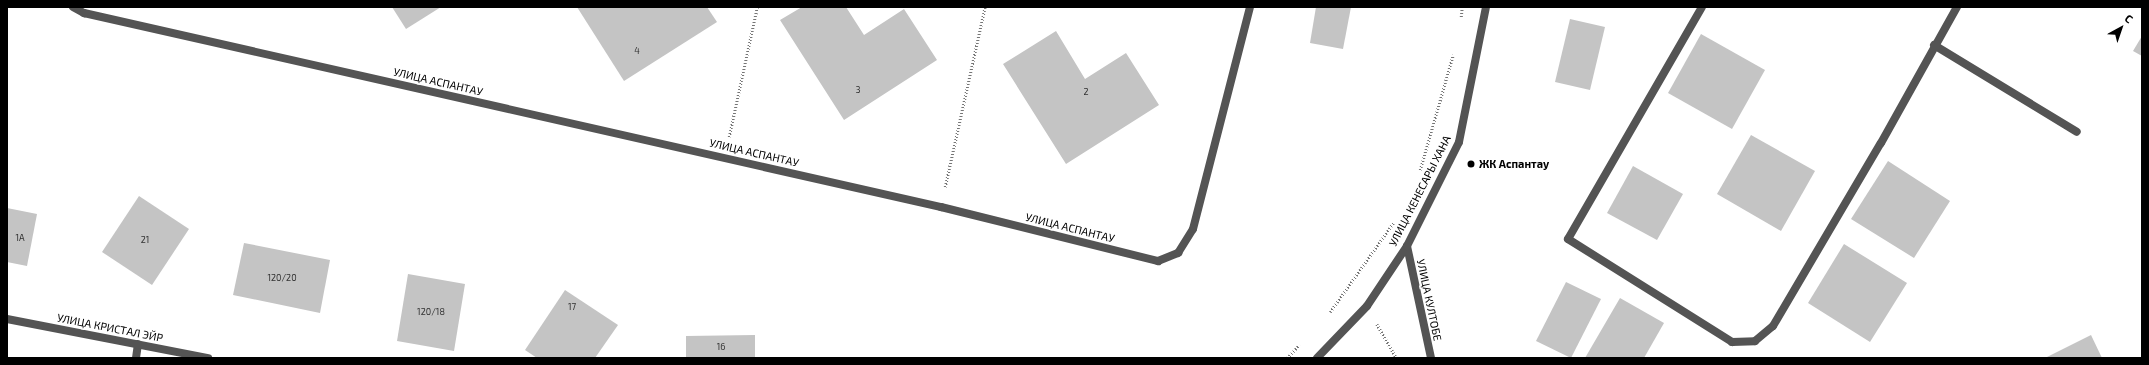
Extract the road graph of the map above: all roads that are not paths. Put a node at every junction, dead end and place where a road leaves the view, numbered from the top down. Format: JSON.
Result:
{"nodes":[{"id":1,"x":73,"y":7,"type":"edge"},
{"id":2,"x":1250,"y":7,"type":"edge"},
{"id":3,"x":1484,"y":7,"type":"edge"},
{"id":4,"x":1702,"y":7,"type":"edge"},
{"id":5,"x":1957,"y":7,"type":"edge"},
{"id":6,"x":1934,"y":45,"type":"junction"},
{"id":7,"x":2077,"y":132,"type":"dead end"},
{"id":8,"x":1406,"y":246,"type":"junction"},
{"id":9,"x":7,"y":319,"type":"edge"},
{"id":10,"x":138,"y":344,"type":"junction"},
{"id":11,"x":136,"y":358,"type":"edge"},
{"id":12,"x":208,"y":358,"type":"edge"},
{"id":13,"x":1317,"y":358,"type":"edge"},
{"id":14,"x":1431,"y":358,"type":"edge"}],
"edges":[{"from":1,"to":2,"type":"street","name":"УЛИЦА АСПАНТАУ"},
{"from":3,"to":8,"type":"street","name":"УЛИЦА КЕНЕСАРЫ ХАНА"},
{"from":4,"to":6,"type":"street"},
{"from":5,"to":6,"type":"street"},
{"from":6,"to":7,"type":"street"},
{"from":8,"to":13,"type":"street","name":"УЛИЦА КЕНЕСАРЫ ХАНА"},
{"from":8,"to":14,"type":"street","name":"УЛИЦА КУЛТОБЕ"},
{"from":9,"to":10,"type":"street","name":"УЛИЦА КРИСТАЛ ЭЙР"},
{"from":10,"to":11,"type":"street"},
{"from":10,"to":12,"type":"street","name":"УЛИЦА КРИСТАЛ ЭЙР"}]}
